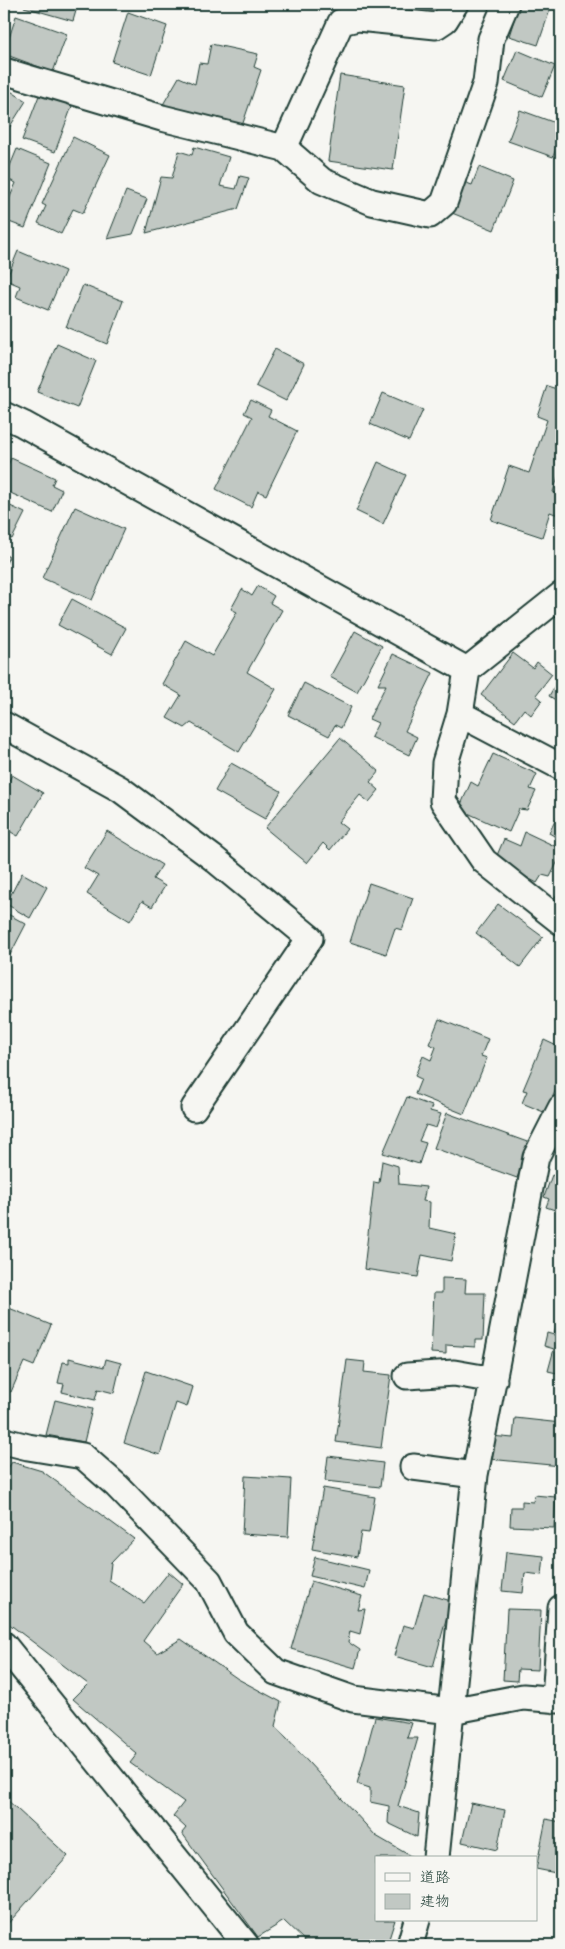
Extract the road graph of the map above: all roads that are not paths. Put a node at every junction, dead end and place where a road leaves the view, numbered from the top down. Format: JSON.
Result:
{"nodes":[{"id":1,"x":455,"y":4,"type":"edge"},
{"id":2,"x":506,"y":4,"type":"edge"},
{"id":3,"x":4,"y":71,"type":"edge"},
{"id":4,"x":284,"y":148,"type":"junction"},
{"id":5,"x":4,"y":415,"type":"edge"},
{"id":6,"x":561,"y":596,"type":"edge"},
{"id":7,"x":467,"y":670,"type":"junction"},
{"id":8,"x":460,"y":714,"type":"junction"},
{"id":9,"x":4,"y":725,"type":"edge"},
{"id":10,"x":561,"y":768,"type":"edge"},
{"id":11,"x":561,"y":922,"type":"edge"},
{"id":12,"x":194,"y":1108,"type":"dead end"},
{"id":13,"x":561,"y":1108,"type":"edge"},
{"id":14,"x":407,"y":1376,"type":"dead end"},
{"id":15,"x":494,"y":1380,"type":"junction"},
{"id":16,"x":4,"y":1441,"type":"edge"},
{"id":17,"x":413,"y":1467,"type":"dead end"},
{"id":18,"x":475,"y":1475,"type":"junction"},
{"id":19,"x":561,"y":1608,"type":"edge"},
{"id":20,"x":4,"y":1645,"type":"edge"},
{"id":21,"x":558,"y":1700,"type":"edge"},
{"id":22,"x":451,"y":1711,"type":"junction"},
{"id":23,"x":436,"y":1856,"type":"edge"},
{"id":24,"x":416,"y":1922,"type":"edge"},
{"id":25,"x":246,"y":1945,"type":"edge"},
{"id":26,"x":410,"y":1945,"type":"edge"}],
"edges":[{"from":1,"to":4,"type":"street"},
{"from":2,"to":4,"type":"street"},
{"from":3,"to":4,"type":"street"},
{"from":5,"to":7,"type":"street"},
{"from":6,"to":7,"type":"street"},
{"from":7,"to":8,"type":"street"},
{"from":8,"to":10,"type":"street"},
{"from":8,"to":11,"type":"street"},
{"from":9,"to":12,"type":"street"},
{"from":13,"to":15,"type":"street"},
{"from":14,"to":15,"type":"street"},
{"from":15,"to":18,"type":"street"},
{"from":16,"to":22,"type":"street"},
{"from":17,"to":18,"type":"street"},
{"from":18,"to":22,"type":"street"},
{"from":19,"to":21,"type":"street"},
{"from":20,"to":25,"type":"street"},
{"from":21,"to":22,"type":"street"},
{"from":22,"to":23,"type":"street"},
{"from":24,"to":26,"type":"street"}]}
